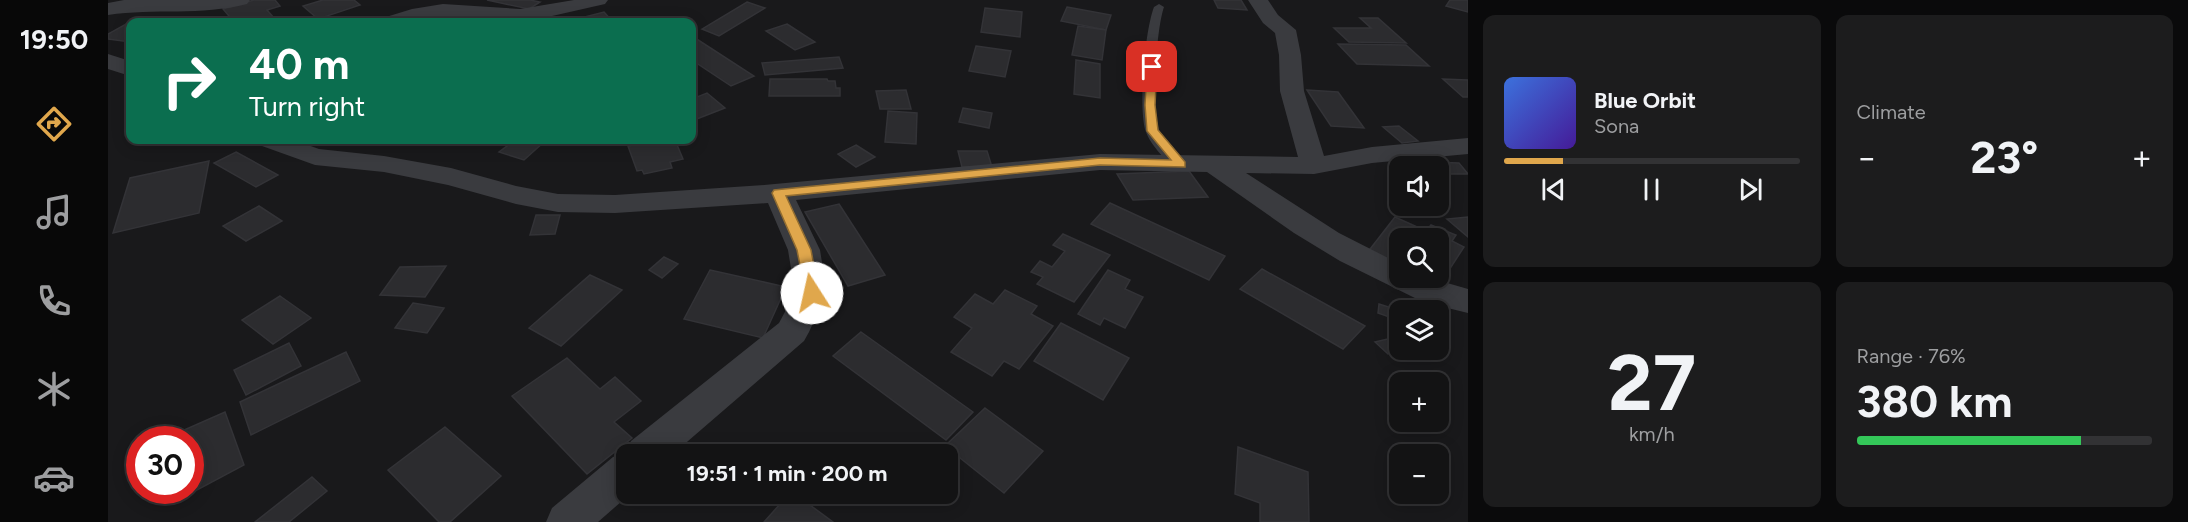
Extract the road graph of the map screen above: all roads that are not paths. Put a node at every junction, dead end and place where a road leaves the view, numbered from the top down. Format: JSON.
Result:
{"nodes":[{"id":1,"x":240,"y":0,"type":"edge"},
{"id":2,"x":598,"y":0,"type":"edge"},
{"id":3,"x":1258,"y":0,"type":"edge"},
{"id":4,"x":1159,"y":6,"type":"dead end"},
{"id":5,"x":108,"y":9,"type":"edge"},
{"id":6,"x":402,"y":18,"type":"edge"},
{"id":7,"x":108,"y":61,"type":"edge"},
{"id":8,"x":126,"y":68,"type":"edge"},
{"id":9,"x":281,"y":144,"type":"edge"},
{"id":10,"x":1468,"y":146,"type":"edge"},
{"id":11,"x":1180,"y":164,"type":"junction"},
{"id":12,"x":1215,"y":165,"type":"junction"},
{"id":13,"x":1314,"y":166,"type":"junction"},
{"id":14,"x":778,"y":193,"type":"junction"},
{"id":15,"x":1389,"y":273,"type":"edge"},
{"id":16,"x":1424,"y":288,"type":"edge"},
{"id":17,"x":1468,"y":301,"type":"edge"},
{"id":18,"x":657,"y":444,"type":"edge"},
{"id":19,"x":616,"y":480,"type":"edge"},
{"id":20,"x":567,"y":522,"type":"edge"}],
"edges":[{"from":1,"to":5,"type":"street"},
{"from":2,"to":6,"type":"street"},
{"from":3,"to":13,"type":"street"},
{"from":4,"to":11,"type":"lane"},
{"from":7,"to":8,"type":"street"},
{"from":9,"to":14,"type":"street"},
{"from":10,"to":13,"type":"street"},
{"from":11,"to":12,"type":"street"},
{"from":11,"to":14,"type":"street"},
{"from":12,"to":13,"type":"street"},
{"from":12,"to":15,"type":"street"},
{"from":14,"to":18,"type":"street"},
{"from":16,"to":17,"type":"street"},
{"from":19,"to":20,"type":"street"}]}
